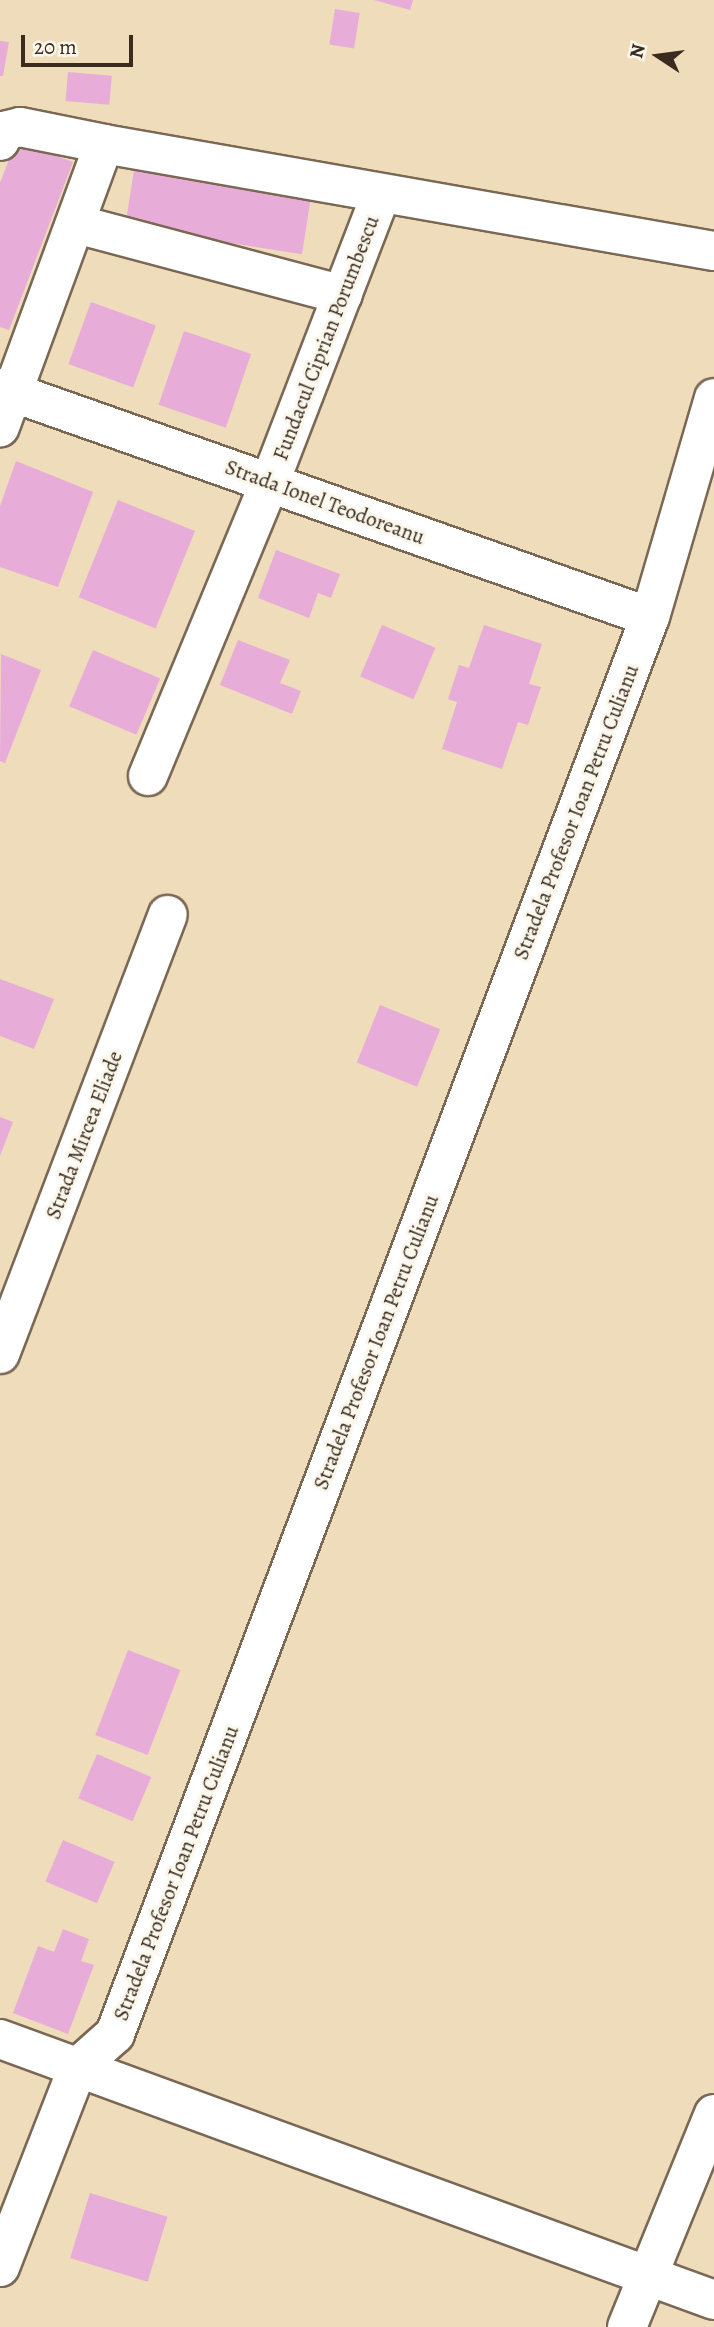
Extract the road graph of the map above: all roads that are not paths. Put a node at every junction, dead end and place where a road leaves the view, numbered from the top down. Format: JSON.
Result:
{"nodes":[{"id":1,"x":0,"y":141,"type":"edge"},
{"id":2,"x":104,"y":144,"type":"junction"},
{"id":3,"x":381,"y":195,"type":"junction"},
{"id":4,"x":76,"y":224,"type":"junction"},
{"id":5,"x":714,"y":251,"type":"edge"},
{"id":6,"x":343,"y":295,"type":"junction"},
{"id":7,"x":714,"y":398,"type":"edge"},
{"id":8,"x":5,"y":402,"type":"edge"},
{"id":9,"x":270,"y":482,"type":"junction"},
{"id":10,"x":650,"y":617,"type":"junction"},
{"id":11,"x":148,"y":776,"type":"dead end"},
{"id":12,"x":168,"y":915,"type":"dead end"},
{"id":13,"x":0,"y":1354,"type":"edge"},
{"id":14,"x":0,"y":2039,"type":"edge"},
{"id":15,"x":79,"y":2067,"type":"junction"},
{"id":16,"x":714,"y":2114,"type":"edge"},
{"id":17,"x":0,"y":2267,"type":"edge"},
{"id":18,"x":648,"y":2276,"type":"junction"},
{"id":19,"x":714,"y":2300,"type":"edge"},
{"id":20,"x":626,"y":2327,"type":"edge"}],
"edges":[{"from":1,"to":2,"type":"street"},
{"from":2,"to":3,"type":"street"},
{"from":2,"to":4,"type":"street"},
{"from":3,"to":5,"type":"street"},
{"from":3,"to":6,"type":"street","name":"Fundacul Ciprian Porumbescu"},
{"from":4,"to":6,"type":"street"},
{"from":4,"to":8,"type":"street"},
{"from":6,"to":9,"type":"street","name":"Fundacul Ciprian Porumbescu"},
{"from":7,"to":10,"type":"street","name":"Stradela Profesor Ioan Petru Culianu"},
{"from":8,"to":9,"type":"street","name":"Strada Ionel Teodoreanu"},
{"from":9,"to":10,"type":"street","name":"Strada Ionel Teodoreanu"},
{"from":9,"to":11,"type":"street","name":"Fundacul Ciprian Porumbescu"},
{"from":10,"to":15,"type":"street","name":"Stradela Profesor Ioan Petru Culianu"},
{"from":12,"to":13,"type":"street","name":"Strada Mircea Eliade"},
{"from":14,"to":15,"type":"street"},
{"from":15,"to":17,"type":"street","name":"Stradela Profesor Ioan Petru Culianu"},
{"from":15,"to":18,"type":"street"},
{"from":16,"to":18,"type":"street"},
{"from":18,"to":19,"type":"street"},
{"from":18,"to":20,"type":"street"}]}
